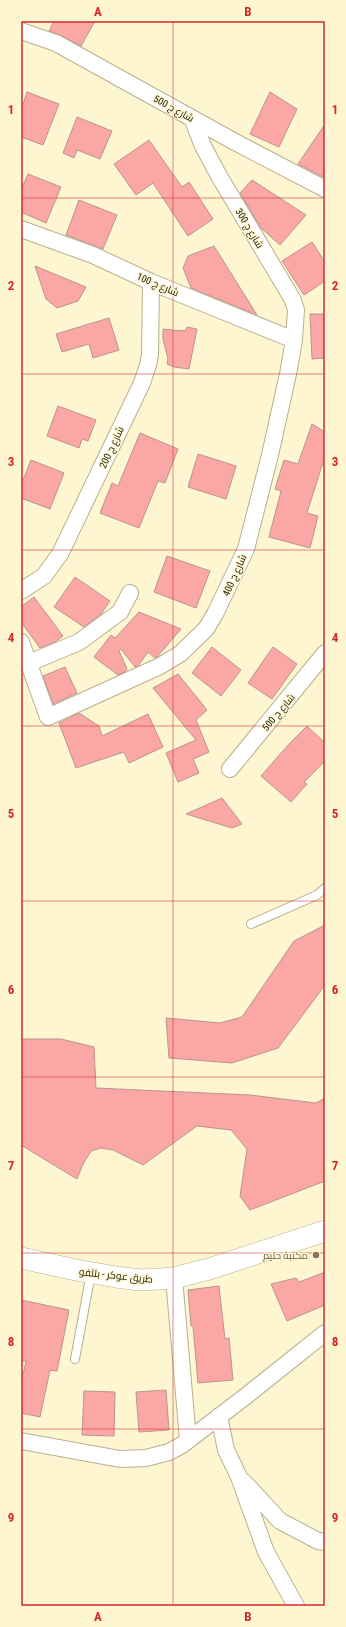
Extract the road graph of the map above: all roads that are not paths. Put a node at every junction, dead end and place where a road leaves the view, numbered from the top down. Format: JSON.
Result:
{"nodes":[{"id":1,"x":21,"y":31,"type":"edge"},
{"id":2,"x":192,"y":118,"type":"junction"},
{"id":3,"x":325,"y":189,"type":"edge"},
{"id":4,"x":21,"y":229,"type":"edge"},
{"id":5,"x":151,"y":282,"type":"junction"},
{"id":6,"x":294,"y":340,"type":"junction"},
{"id":7,"x":21,"y":591,"type":"edge"},
{"id":8,"x":130,"y":594,"type":"dead end"},
{"id":9,"x":21,"y":642,"type":"edge"},
{"id":10,"x":325,"y":653,"type":"edge"},
{"id":11,"x":29,"y":663,"type":"junction"},
{"id":12,"x":230,"y":770,"type":"dead end"},
{"id":13,"x":325,"y":888,"type":"edge"},
{"id":14,"x":251,"y":924,"type":"dead end"},
{"id":15,"x":325,"y":1231,"type":"edge"},
{"id":16,"x":21,"y":1258,"type":"edge"},
{"id":17,"x":91,"y":1273,"type":"junction"},
{"id":18,"x":174,"y":1278,"type":"junction"},
{"id":19,"x":325,"y":1333,"type":"edge"},
{"id":20,"x":75,"y":1359,"type":"dead end"},
{"id":21,"x":219,"y":1416,"type":"junction"},
{"id":22,"x":188,"y":1440,"type":"junction"},
{"id":23,"x":21,"y":1441,"type":"edge"},
{"id":24,"x":239,"y":1477,"type":"junction"},
{"id":25,"x":325,"y":1542,"type":"edge"},
{"id":26,"x":296,"y":1606,"type":"edge"}],
"edges":[{"from":1,"to":2,"type":"street","name":"شارع ج 500"},
{"from":2,"to":3,"type":"street","name":"شارع ج 500"},
{"from":2,"to":6,"type":"street","name":"شارع ج 300"},
{"from":4,"to":5,"type":"street","name":"شارع ج 100"},
{"from":5,"to":6,"type":"street","name":"شارع ج 100"},
{"from":5,"to":7,"type":"street","name":"شارع ج 200"},
{"from":6,"to":11,"type":"street","name":"شارع ج 400"},
{"from":8,"to":11,"type":"street"},
{"from":9,"to":11,"type":"street"},
{"from":10,"to":12,"type":"street","name":"شارع ج 500"},
{"from":13,"to":14,"type":"lane"},
{"from":15,"to":18,"type":"street","name":"طريق عوكر - بللفو"},
{"from":16,"to":17,"type":"street","name":"طريق عوكر - بللفو"},
{"from":17,"to":18,"type":"street","name":"طريق عوكر - بللفو"},
{"from":17,"to":20,"type":"lane"},
{"from":18,"to":22,"type":"street"},
{"from":19,"to":21,"type":"street"},
{"from":21,"to":22,"type":"street"},
{"from":21,"to":24,"type":"street"},
{"from":22,"to":23,"type":"street"},
{"from":24,"to":25,"type":"street"},
{"from":24,"to":26,"type":"street"}]}
